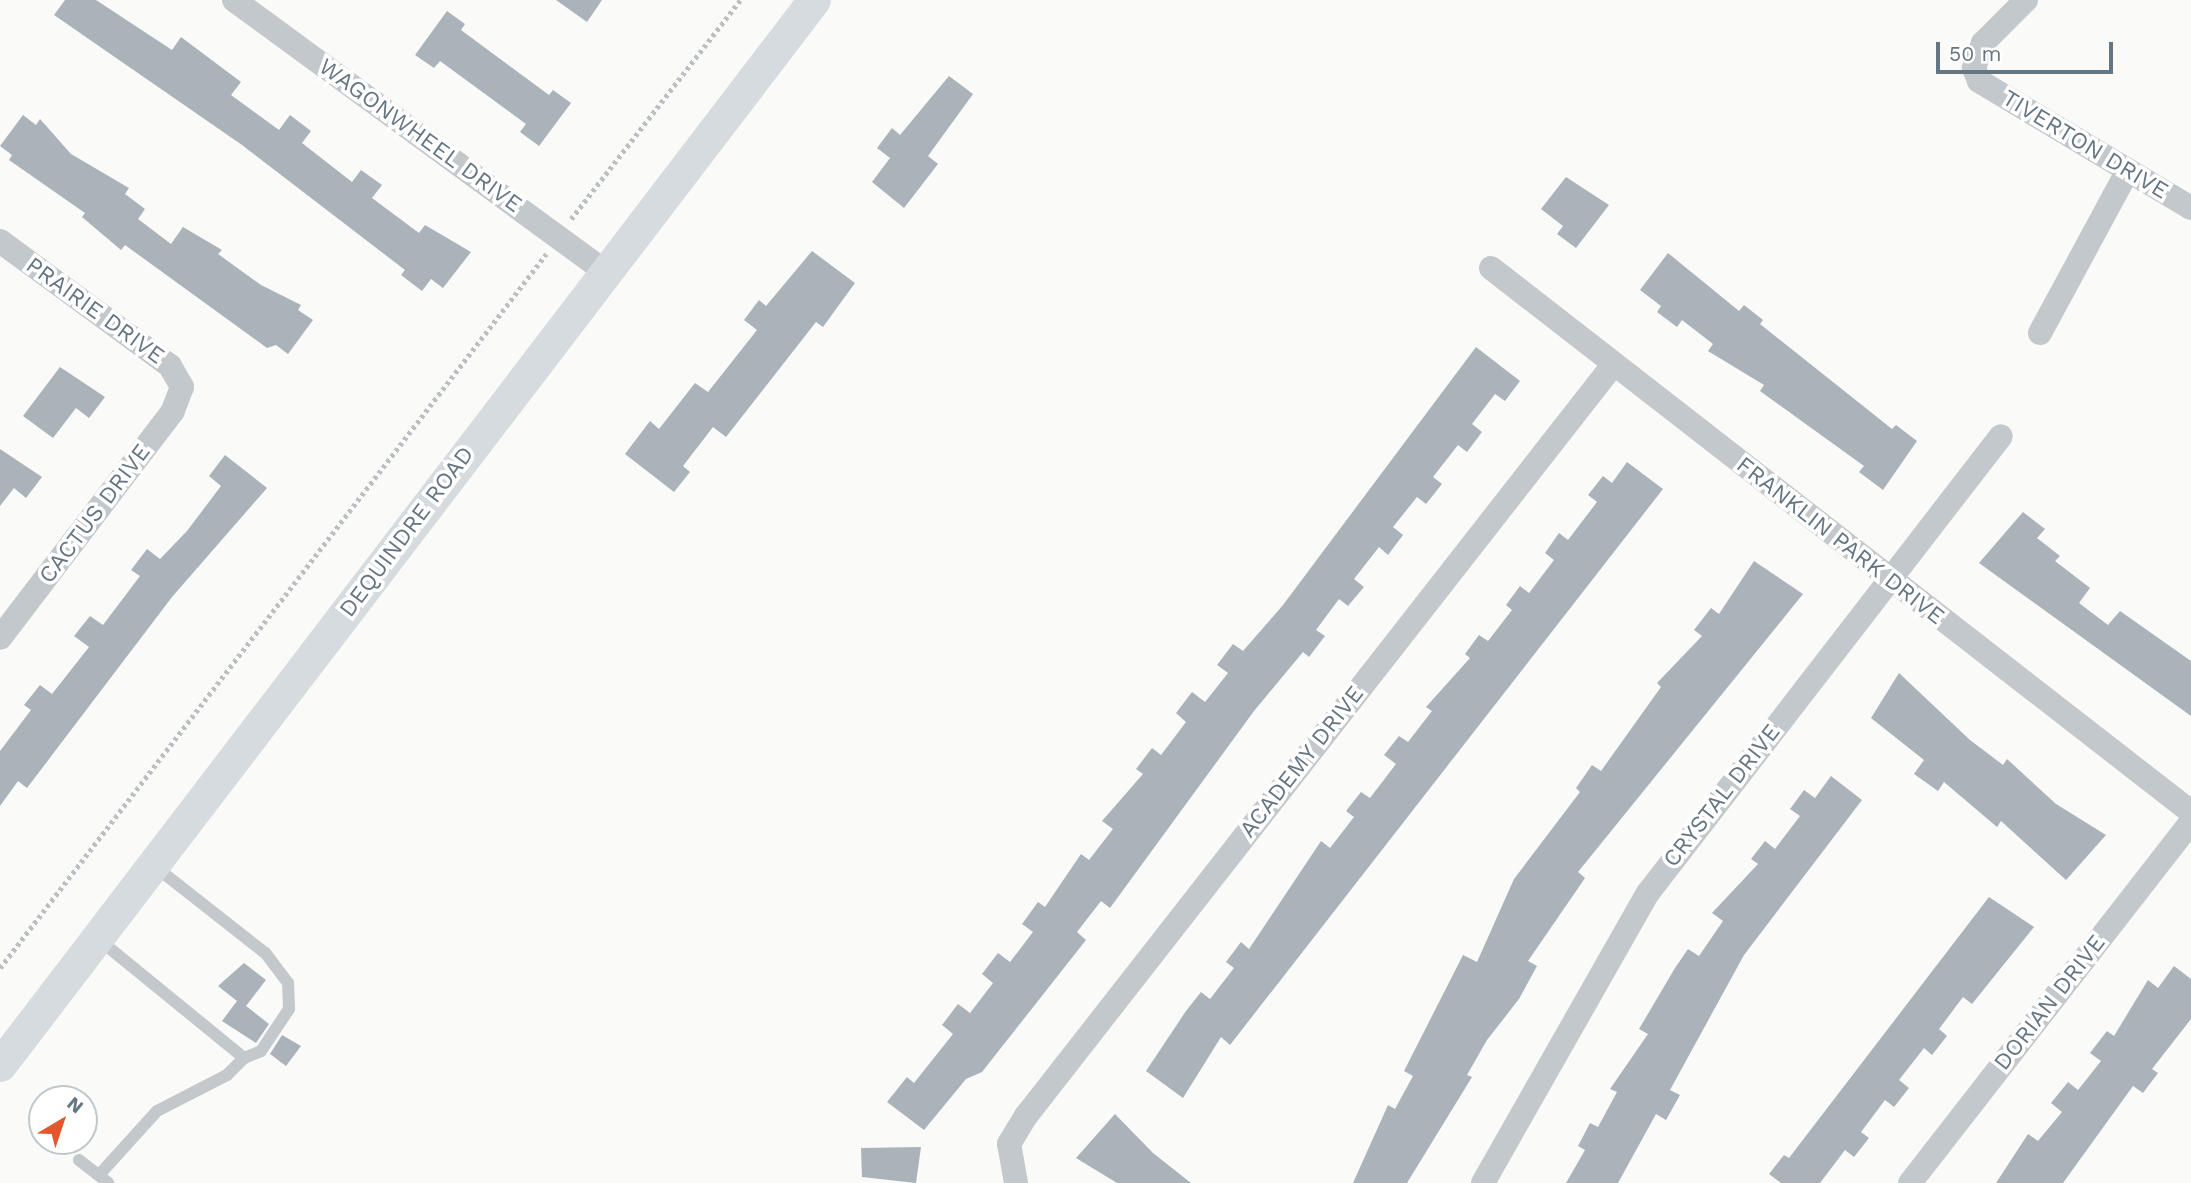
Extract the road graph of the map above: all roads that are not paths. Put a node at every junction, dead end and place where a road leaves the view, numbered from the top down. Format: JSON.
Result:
{"nodes":[{"id":1,"x":234,"y":0,"type":"edge"},
{"id":2,"x":814,"y":0,"type":"edge"},
{"id":3,"x":2026,"y":0,"type":"edge"},
{"id":4,"x":2128,"y":170,"type":"junction"},
{"id":5,"x":2191,"y":208,"type":"edge"},
{"id":6,"x":0,"y":241,"type":"edge"},
{"id":7,"x":1491,"y":268,"type":"dead end"},
{"id":8,"x":606,"y":272,"type":"junction"},
{"id":9,"x":2040,"y":333,"type":"dead end"},
{"id":10,"x":1613,"y":365,"type":"junction"},
{"id":11,"x":182,"y":387,"type":"joint"},
{"id":12,"x":2001,"y":436,"type":"dead end"},
{"id":13,"x":1889,"y":579,"type":"junction"},
{"id":14,"x":0,"y":638,"type":"edge"},
{"id":15,"x":2191,"y":812,"type":"edge"},
{"id":16,"x":2191,"y":822,"type":"edge"},
{"id":17,"x":153,"y":865,"type":"junction"},
{"id":18,"x":97,"y":937,"type":"junction"},
{"id":19,"x":244,"y":1058,"type":"junction"},
{"id":20,"x":0,"y":1065,"type":"edge"},
{"id":21,"x":79,"y":1160,"type":"dead end"},
{"id":22,"x":1013,"y":1175,"type":"edge"},
{"id":23,"x":104,"y":1179,"type":"edge"},
{"id":24,"x":1483,"y":1183,"type":"edge"},
{"id":25,"x":1910,"y":1183,"type":"edge"}],
"edges":[{"from":1,"to":8,"type":"street","name":"WAGONWHEEL DRIVE"},
{"from":2,"to":8,"type":"main road","name":"DEQUINDRE ROAD"},
{"from":3,"to":4,"type":"street","name":"TIVERTON DRIVE"},
{"from":4,"to":5,"type":"street","name":"TIVERTON DRIVE"},
{"from":4,"to":9,"type":"street"},
{"from":6,"to":11,"type":"street","name":"PRAIRIE DRIVE"},
{"from":7,"to":10,"type":"street","name":"FRANKLIN PARK DRIVE"},
{"from":8,"to":17,"type":"main road","name":"DEQUINDRE ROAD"},
{"from":10,"to":13,"type":"street","name":"FRANKLIN PARK DRIVE"},
{"from":10,"to":22,"type":"street","name":"ACADEMY DRIVE"},
{"from":11,"to":14,"type":"street","name":"CACTUS DRIVE"},
{"from":12,"to":13,"type":"street","name":"CRYSTAL DRIVE"},
{"from":13,"to":15,"type":"street","name":"FRANKLIN PARK DRIVE"},
{"from":13,"to":24,"type":"street","name":"CRYSTAL DRIVE"},
{"from":16,"to":25,"type":"street","name":"DORIAN DRIVE"},
{"from":17,"to":18,"type":"main road","name":"DEQUINDRE ROAD"},
{"from":17,"to":19,"type":"lane"},
{"from":18,"to":19,"type":"lane"},
{"from":18,"to":20,"type":"main road","name":"DEQUINDRE ROAD"},
{"from":19,"to":23,"type":"lane"},
{"from":21,"to":23,"type":"lane"}]}
